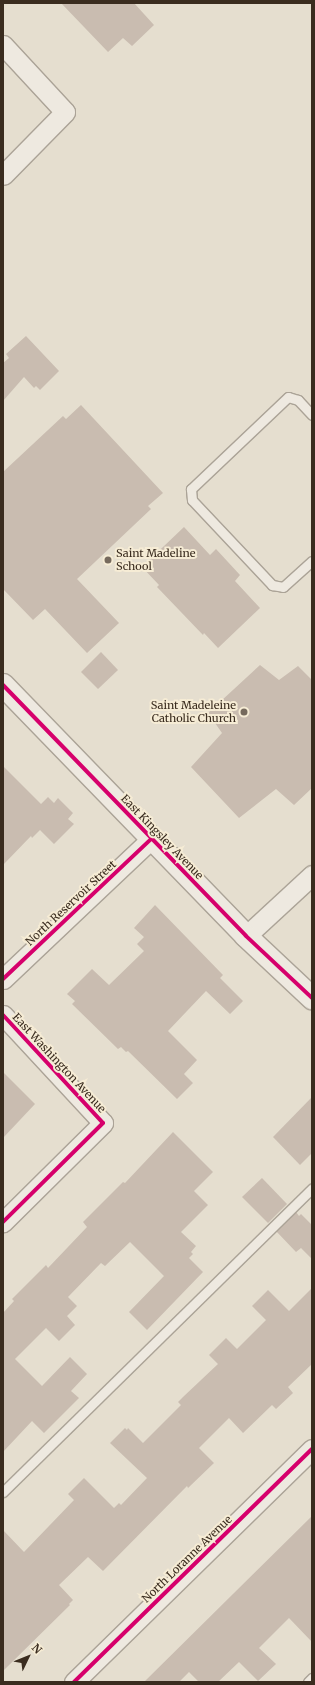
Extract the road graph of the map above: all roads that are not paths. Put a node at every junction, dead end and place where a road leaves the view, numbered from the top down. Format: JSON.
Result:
{"nodes":[{"id":1,"x":3,"y":46,"type":"edge"},
{"id":2,"x":3,"y":175,"type":"edge"},
{"id":3,"x":312,"y":415,"type":"edge"},
{"id":4,"x":312,"y":561,"type":"edge"},
{"id":5,"x":3,"y":685,"type":"edge"},
{"id":6,"x":151,"y":839,"type":"junction"},
{"id":7,"x":312,"y":875,"type":"edge"},
{"id":8,"x":246,"y":936,"type":"junction"},
{"id":9,"x":3,"y":979,"type":"edge"},
{"id":10,"x":312,"y":998,"type":"edge"},
{"id":11,"x":3,"y":1015,"type":"edge"},
{"id":12,"x":312,"y":1188,"type":"edge"},
{"id":13,"x":3,"y":1222,"type":"edge"},
{"id":14,"x":312,"y":1449,"type":"edge"},
{"id":15,"x":3,"y":1492,"type":"edge"},
{"id":16,"x":312,"y":1678,"type":"edge"},
{"id":17,"x":74,"y":1682,"type":"edge"},
{"id":18,"x":308,"y":1682,"type":"edge"}],
"edges":[{"from":1,"to":2,"type":"street"},
{"from":3,"to":4,"type":"lane"},
{"from":5,"to":6,"type":"street","name":"East Kingsley Avenue"},
{"from":6,"to":8,"type":"street","name":"East Kingsley Avenue"},
{"from":6,"to":9,"type":"street","name":"North Reservoir Street"},
{"from":7,"to":8,"type":"street"},
{"from":8,"to":10,"type":"street","name":"East Kingsley Avenue"},
{"from":11,"to":13,"type":"street","name":"East Washington Avenue"},
{"from":12,"to":15,"type":"lane"},
{"from":14,"to":17,"type":"street","name":"North Loranne Avenue"},
{"from":16,"to":18,"type":"lane"}]}
